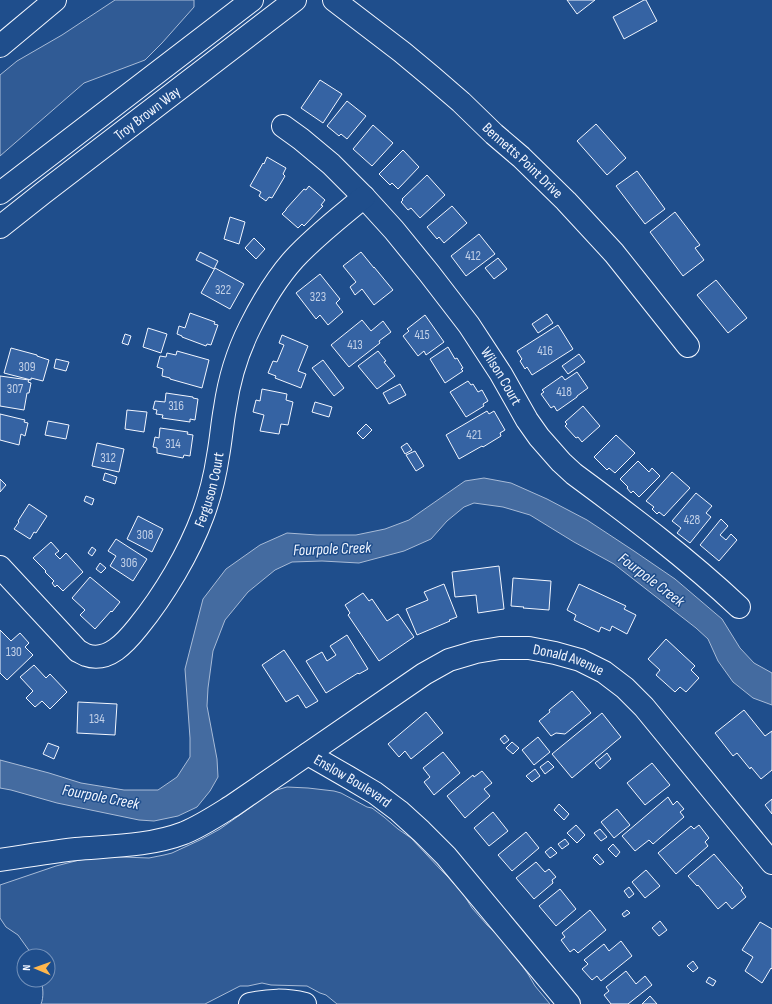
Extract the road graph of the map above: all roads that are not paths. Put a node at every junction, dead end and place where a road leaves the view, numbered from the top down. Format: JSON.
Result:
{"nodes":[{"id":1,"x":56,"y":0,"type":"edge"},
{"id":2,"x":252,"y":0,"type":"edge"},
{"id":3,"x":295,"y":0,"type":"edge"},
{"id":4,"x":334,"y":0,"type":"edge"},
{"id":5,"x":0,"y":46,"type":"edge"},
{"id":6,"x":283,"y":126,"type":"dead end"},
{"id":7,"x":0,"y":194,"type":"edge"},
{"id":8,"x":364,"y":196,"type":"junction"},
{"id":9,"x":0,"y":227,"type":"edge"},
{"id":10,"x":688,"y":346,"type":"dead end"},
{"id":11,"x":0,"y":566,"type":"edge"},
{"id":12,"x":739,"y":608,"type":"dead end"},
{"id":13,"x":308,"y":754,"type":"junction"},
{"id":14,"x":0,"y":860,"type":"edge"},
{"id":15,"x":772,"y":863,"type":"edge"},
{"id":16,"x":250,"y":1004,"type":"edge"},
{"id":17,"x":305,"y":1004,"type":"edge"},
{"id":18,"x":569,"y":1004,"type":"edge"}],
"edges":[{"from":1,"to":5,"type":"street"},
{"from":2,"to":7,"type":"street","name":"Troy Brown Way"},
{"from":3,"to":9,"type":"street","name":"Troy Brown Way"},
{"from":4,"to":10,"type":"street","name":"Bennetts Point Drive"},
{"from":6,"to":8,"type":"street","name":"Wilson Court"},
{"from":8,"to":11,"type":"street","name":"Ferguson Court"},
{"from":8,"to":12,"type":"street","name":"Wilson Court"},
{"from":13,"to":14,"type":"street","name":"Enslow Boulevard"},
{"from":13,"to":15,"type":"street","name":"Donald Avenue"},
{"from":13,"to":18,"type":"street","name":"Enslow Boulevard"},
{"from":16,"to":17,"type":"street"}]}
